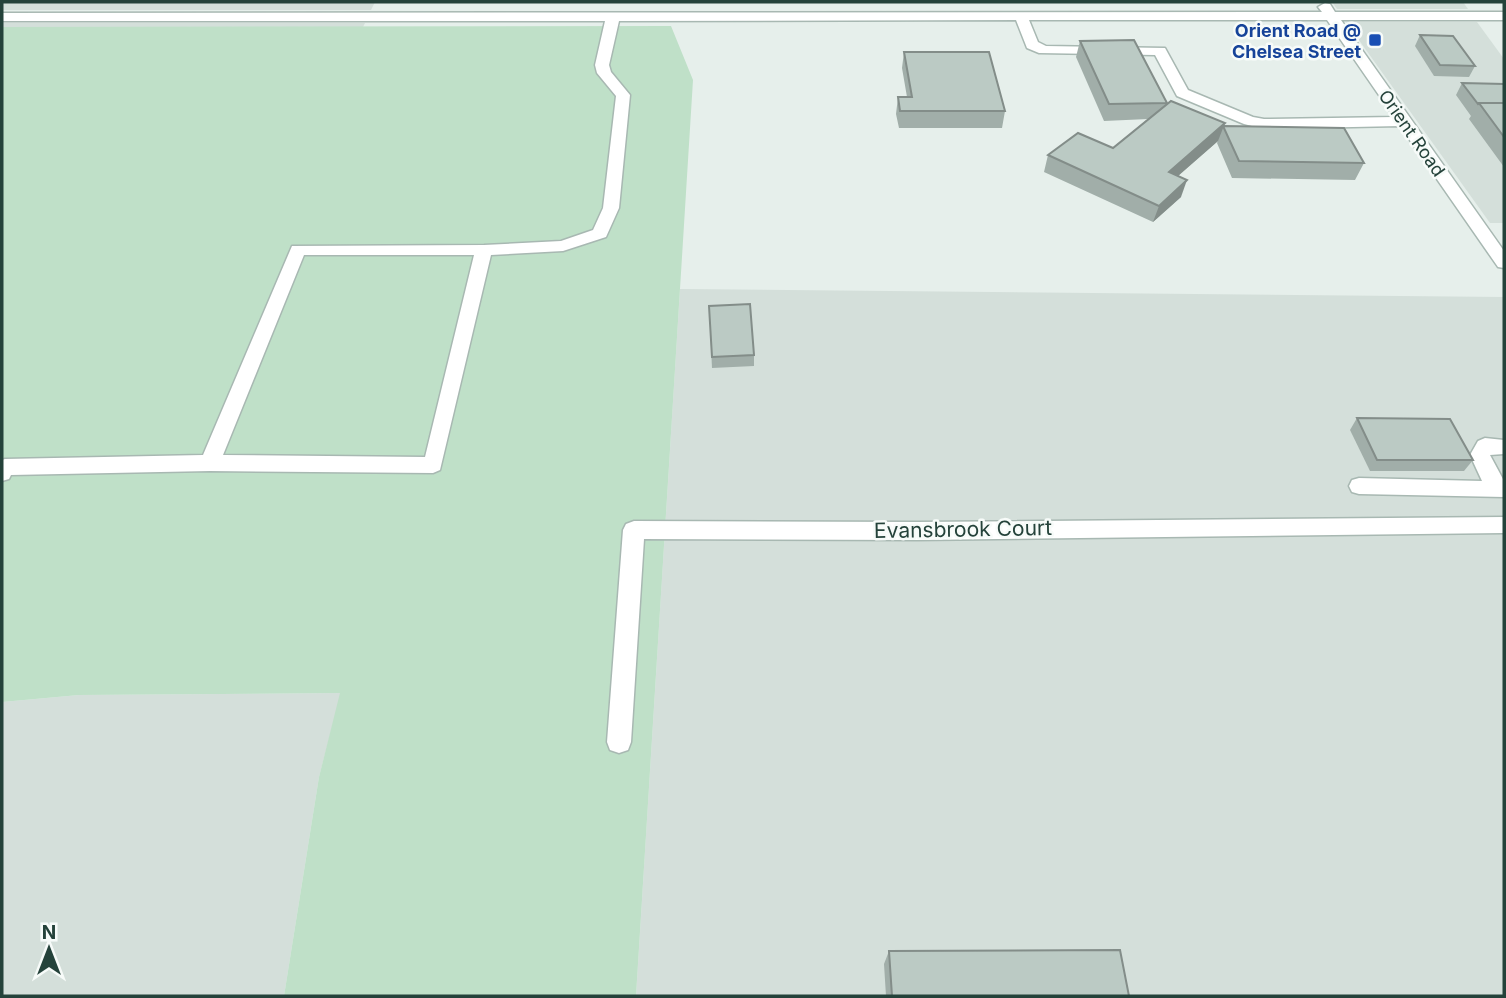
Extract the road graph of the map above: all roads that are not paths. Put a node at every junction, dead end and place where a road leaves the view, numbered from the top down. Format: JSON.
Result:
{"nodes":[{"id":1,"x":315,"y":2,"type":"edge"},
{"id":2,"x":464,"y":2,"type":"edge"},
{"id":3,"x":1325,"y":9,"type":"edge"},
{"id":4,"x":1021,"y":16,"type":"junction"},
{"id":5,"x":1504,"y":16,"type":"edge"},
{"id":6,"x":2,"y":17,"type":"edge"},
{"id":7,"x":308,"y":17,"type":"junction"},
{"id":8,"x":459,"y":17,"type":"junction"},
{"id":9,"x":612,"y":17,"type":"junction"},
{"id":10,"x":1153,"y":34,"type":"junction"},
{"id":11,"x":1404,"y":121,"type":"junction"},
{"id":12,"x":484,"y":250,"type":"junction"},
{"id":13,"x":1504,"y":263,"type":"edge"},
{"id":14,"x":1504,"y":447,"type":"edge"},
{"id":15,"x":210,"y":463,"type":"junction"},
{"id":16,"x":5,"y":469,"type":"edge"},
{"id":17,"x":1359,"y":486,"type":"dead end"},
{"id":18,"x":1500,"y":489,"type":"edge"},
{"id":19,"x":1504,"y":525,"type":"edge"},
{"id":20,"x":619,"y":742,"type":"dead end"}],
"edges":[{"from":1,"to":7,"type":"street"},
{"from":2,"to":8,"type":"street"},
{"from":3,"to":5,"type":"street"},
{"from":3,"to":10,"type":"street"},
{"from":3,"to":11,"type":"street","name":"Orient Road"},
{"from":4,"to":9,"type":"street"},
{"from":4,"to":10,"type":"street"},
{"from":4,"to":10,"type":"street"},
{"from":6,"to":7,"type":"street"},
{"from":7,"to":8,"type":"street"},
{"from":8,"to":9,"type":"street"},
{"from":9,"to":12,"type":"street"},
{"from":10,"to":11,"type":"street"},
{"from":11,"to":13,"type":"street","name":"Orient Road"},
{"from":12,"to":15,"type":"street"},
{"from":12,"to":15,"type":"street"},
{"from":14,"to":18,"type":"street"},
{"from":15,"to":16,"type":"street"},
{"from":17,"to":18,"type":"street"},
{"from":19,"to":20,"type":"street","name":"Evansbrook Court"}]}
